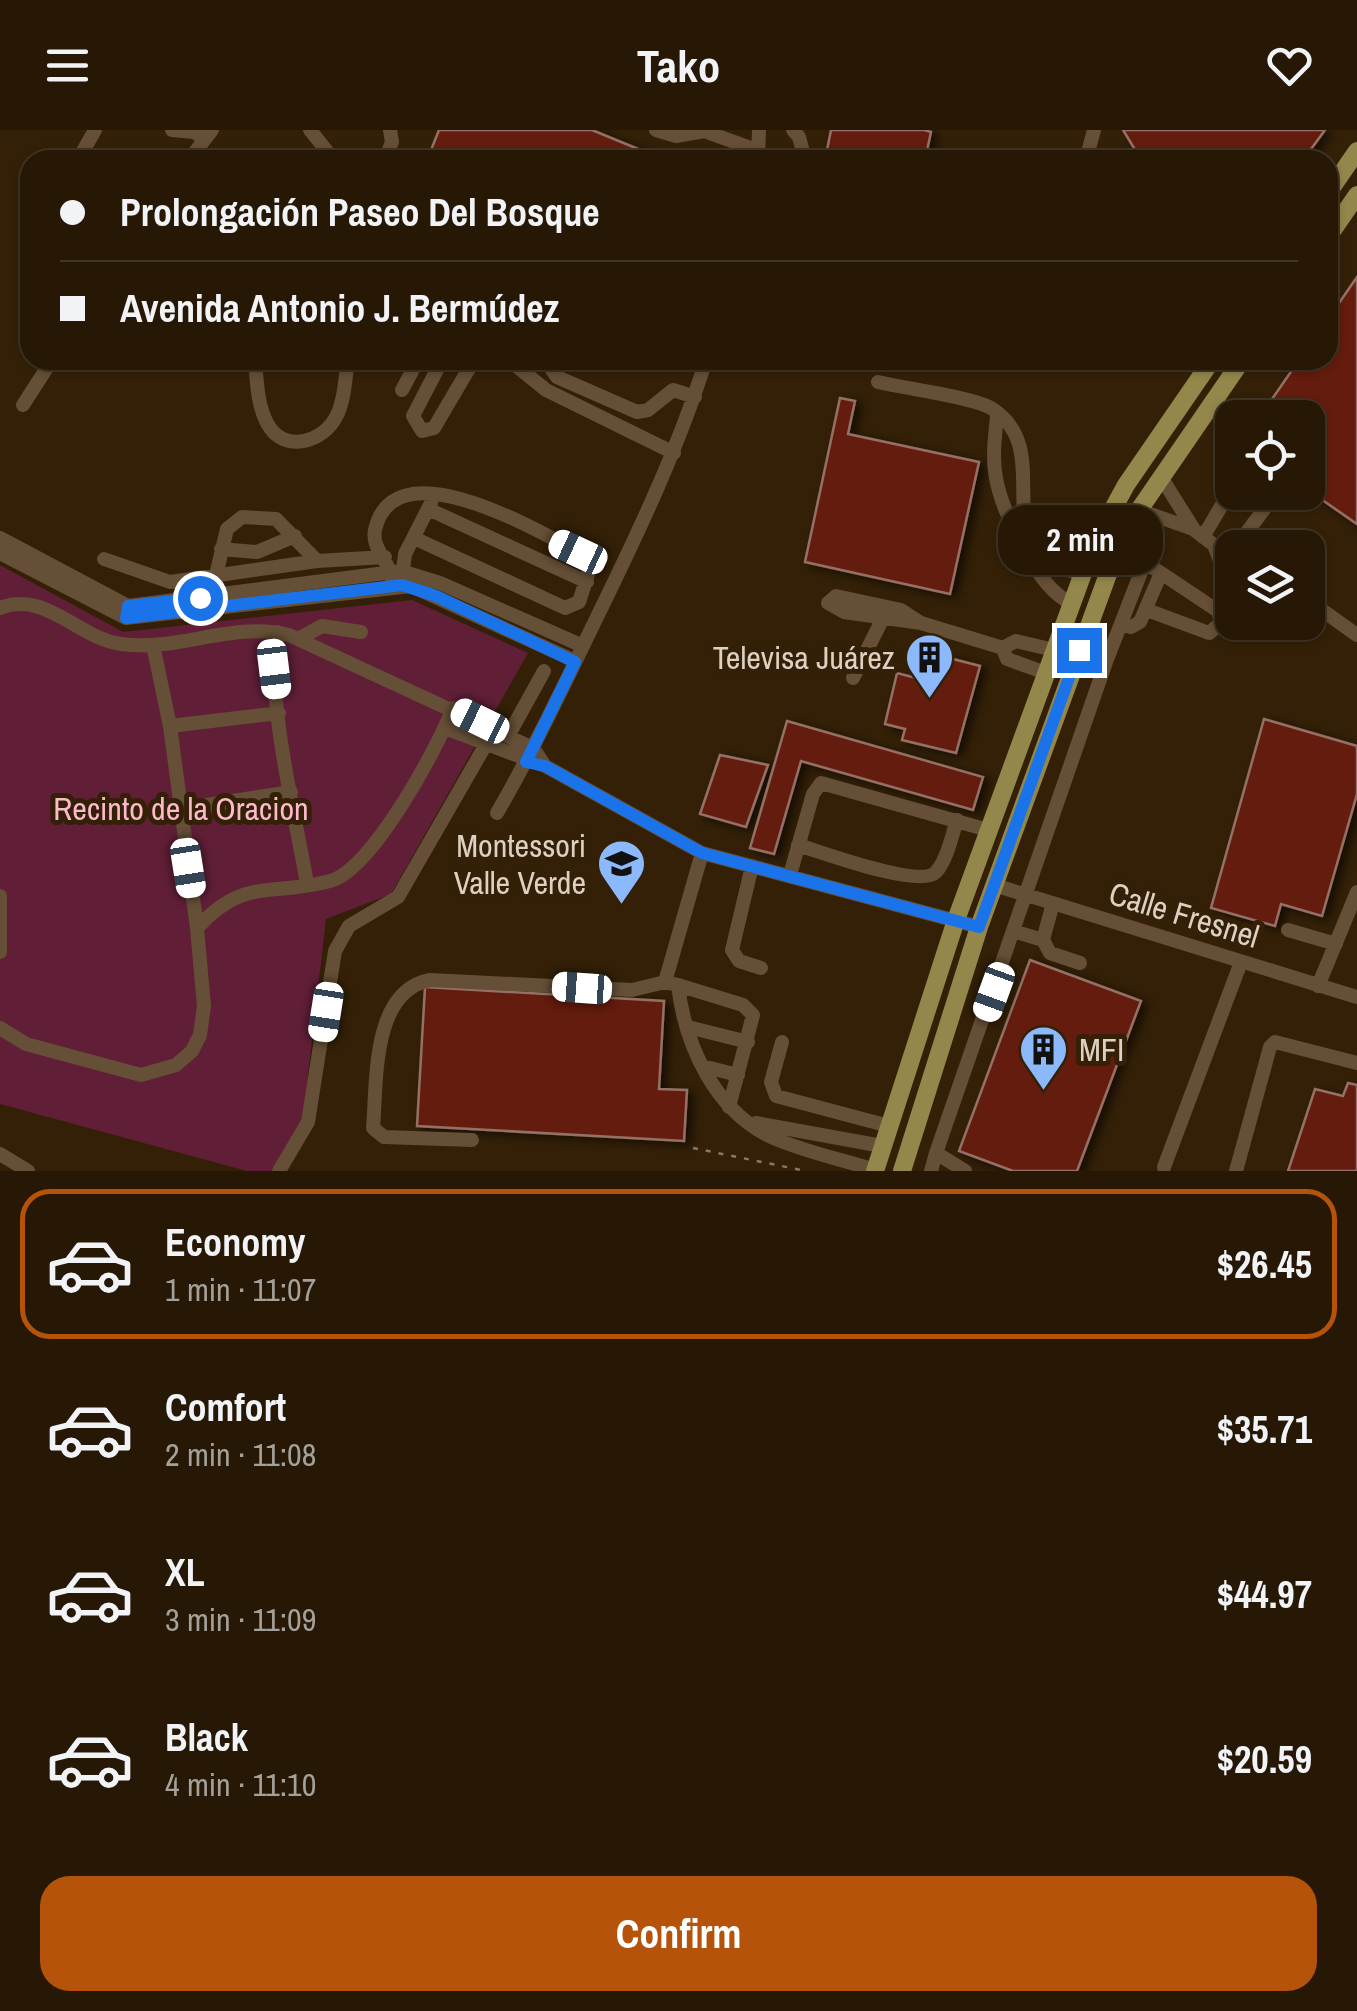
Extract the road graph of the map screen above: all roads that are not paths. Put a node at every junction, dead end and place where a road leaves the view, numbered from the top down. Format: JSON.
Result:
{"nodes":[{"id":1,"x":172,"y":130,"type":"edge"},
{"id":2,"x":310,"y":130,"type":"edge"},
{"id":3,"x":656,"y":130,"type":"edge"},
{"id":4,"x":704,"y":131,"type":"edge"},
{"id":5,"x":208,"y":135,"type":"edge"},
{"id":6,"x":326,"y":150,"type":"edge"},
{"id":7,"x":748,"y":150,"type":"edge"},
{"id":8,"x":1357,"y":151,"type":"edge"},
{"id":9,"x":1338,"y":179,"type":"edge"},
{"id":10,"x":1357,"y":195,"type":"edge"},
{"id":11,"x":1338,"y":223,"type":"edge"},
{"id":12,"x":45,"y":370,"type":"edge"},
{"id":13,"x":256,"y":370,"type":"edge"},
{"id":14,"x":346,"y":370,"type":"edge"},
{"id":15,"x":413,"y":370,"type":"edge"},
{"id":16,"x":437,"y":370,"type":"edge"},
{"id":17,"x":468,"y":370,"type":"edge"},
{"id":18,"x":522,"y":370,"type":"edge"},
{"id":19,"x":552,"y":370,"type":"edge"},
{"id":20,"x":703,"y":370,"type":"edge"},
{"id":21,"x":1205,"y":370,"type":"edge"},
{"id":22,"x":1226,"y":370,"type":"edge"},
{"id":23,"x":1235,"y":370,"type":"edge"},
{"id":24,"x":878,"y":382,"type":"dead end"},
{"id":25,"x":1222,"y":388,"type":"junction"},
{"id":26,"x":402,"y":390,"type":"dead end"},
{"id":27,"x":695,"y":396,"type":"junction"},
{"id":28,"x":22,"y":405,"type":"dead end"},
{"id":29,"x":997,"y":416,"type":"junction"},
{"id":30,"x":674,"y":453,"type":"junction"},
{"id":31,"x":1161,"y":477,"type":"junction"},
{"id":32,"x":436,"y":494,"type":"junction"},
{"id":33,"x":428,"y":510,"type":"junction"},
{"id":34,"x":1139,"y":510,"type":"junction"},
{"id":35,"x":1219,"y":510,"type":"edge"},
{"id":36,"x":1263,"y":510,"type":"edge"},
{"id":37,"x":1076,"y":530,"type":"dead end"},
{"id":38,"x":1248,"y":530,"type":"edge"},
{"id":39,"x":296,"y":536,"type":"junction"},
{"id":40,"x":1204,"y":537,"type":"junction"},
{"id":41,"x":0,"y":538,"type":"edge"},
{"id":42,"x":414,"y":538,"type":"junction"},
{"id":43,"x":1215,"y":541,"type":"edge"},
{"id":44,"x":1028,"y":546,"type":"junction"},
{"id":45,"x":221,"y":549,"type":"junction"},
{"id":46,"x":0,"y":553,"type":"edge"},
{"id":47,"x":1215,"y":556,"type":"edge"},
{"id":48,"x":104,"y":559,"type":"dead end"},
{"id":49,"x":317,"y":561,"type":"junction"},
{"id":50,"x":1161,"y":573,"type":"junction"},
{"id":51,"x":394,"y":574,"type":"junction"},
{"id":52,"x":1082,"y":574,"type":"junction"},
{"id":53,"x":216,"y":575,"type":"junction"},
{"id":54,"x":587,"y":582,"type":"junction"},
{"id":55,"x":1071,"y":603,"type":"junction"},
{"id":56,"x":0,"y":608,"type":"edge"},
{"id":57,"x":1148,"y":610,"type":"junction"},
{"id":58,"x":127,"y":612,"type":"junction"},
{"id":59,"x":1325,"y":612,"type":"edge"},
{"id":60,"x":882,"y":620,"type":"junction"},
{"id":61,"x":921,"y":623,"type":"junction"},
{"id":62,"x":1121,"y":624,"type":"junction"},
{"id":63,"x":276,"y":632,"type":"junction"},
{"id":64,"x":361,"y":632,"type":"dead end"},
{"id":65,"x":1357,"y":635,"type":"edge"},
{"id":66,"x":298,"y":639,"type":"junction"},
{"id":67,"x":152,"y":645,"type":"junction"},
{"id":68,"x":583,"y":646,"type":"junction"},
{"id":69,"x":1003,"y":648,"type":"junction"},
{"id":70,"x":1054,"y":650,"type":"junction"},
{"id":71,"x":1079,"y":650,"type":"junction"},
{"id":72,"x":575,"y":662,"type":"junction"},
{"id":73,"x":1106,"y":662,"type":"junction"},
{"id":74,"x":544,"y":672,"type":"dead end"},
{"id":75,"x":1046,"y":673,"type":"junction"},
{"id":76,"x":853,"y":678,"type":"dead end"},
{"id":77,"x":1032,"y":706,"type":"junction"},
{"id":78,"x":454,"y":708,"type":"junction"},
{"id":79,"x":280,"y":712,"type":"junction"},
{"id":80,"x":1054,"y":719,"type":"junction"},
{"id":81,"x":170,"y":726,"type":"junction"},
{"id":82,"x":445,"y":728,"type":"junction"},
{"id":83,"x":493,"y":728,"type":"junction"},
{"id":84,"x":508,"y":736,"type":"junction"},
{"id":85,"x":486,"y":744,"type":"junction"},
{"id":86,"x":533,"y":748,"type":"junction"},
{"id":87,"x":526,"y":762,"type":"junction"},
{"id":88,"x":545,"y":766,"type":"junction"},
{"id":89,"x":1032,"y":779,"type":"junction"},
{"id":90,"x":291,"y":792,"type":"junction"},
{"id":91,"x":180,"y":808,"type":"junction"},
{"id":92,"x":496,"y":813,"type":"dead end"},
{"id":93,"x":957,"y":820,"type":"junction"},
{"id":94,"x":988,"y":830,"type":"junction"},
{"id":95,"x":798,"y":845,"type":"junction"},
{"id":96,"x":702,"y":853,"type":"junction"},
{"id":97,"x":752,"y":866,"type":"junction"},
{"id":98,"x":790,"y":875,"type":"junction"},
{"id":99,"x":307,"y":884,"type":"junction"},
{"id":100,"x":994,"y":885,"type":"junction"},
{"id":101,"x":1357,"y":892,"type":"edge"},
{"id":102,"x":0,"y":896,"type":"edge"},
{"id":103,"x":1029,"y":896,"type":"junction"},
{"id":104,"x":1053,"y":903,"type":"junction"},
{"id":105,"x":956,"y":920,"type":"junction"},
{"id":106,"x":979,"y":927,"type":"junction"},
{"id":107,"x":197,"y":928,"type":"junction"},
{"id":108,"x":1288,"y":930,"type":"dead end"},
{"id":109,"x":1016,"y":932,"type":"junction"},
{"id":110,"x":1043,"y":940,"type":"junction"},
{"id":111,"x":1336,"y":944,"type":"junction"},
{"id":112,"x":0,"y":952,"type":"edge"},
{"id":113,"x":1241,"y":962,"type":"junction"},
{"id":114,"x":1080,"y":963,"type":"dead end"},
{"id":115,"x":760,"y":968,"type":"dead end"},
{"id":116,"x":671,"y":984,"type":"junction"},
{"id":117,"x":1318,"y":986,"type":"junction"},
{"id":118,"x":1357,"y":997,"type":"edge"},
{"id":119,"x":0,"y":1028,"type":"edge"},
{"id":120,"x":688,"y":1028,"type":"junction"},
{"id":121,"x":748,"y":1042,"type":"junction"},
{"id":122,"x":782,"y":1042,"type":"dead end"},
{"id":123,"x":1357,"y":1063,"type":"edge"},
{"id":124,"x":702,"y":1066,"type":"junction"},
{"id":125,"x":738,"y":1075,"type":"junction"},
{"id":126,"x":729,"y":1107,"type":"junction"},
{"id":127,"x":756,"y":1123,"type":"junction"},
{"id":128,"x":889,"y":1126,"type":"junction"},
{"id":129,"x":472,"y":1140,"type":"dead end"},
{"id":130,"x":882,"y":1146,"type":"junction"},
{"id":131,"x":936,"y":1153,"type":"junction"},
{"id":132,"x":0,"y":1154,"type":"edge"},
{"id":133,"x":1164,"y":1166,"type":"dead end"},
{"id":134,"x":28,"y":1171,"type":"edge"},
{"id":135,"x":279,"y":1171,"type":"edge"},
{"id":136,"x":875,"y":1171,"type":"edge"},
{"id":137,"x":902,"y":1171,"type":"edge"},
{"id":138,"x":930,"y":1171,"type":"edge"},
{"id":139,"x":964,"y":1171,"type":"edge"},
{"id":140,"x":1236,"y":1171,"type":"edge"}],
"edges":[{"from":1,"to":5,"type":"street"},
{"from":2,"to":6,"type":"street"},
{"from":3,"to":4,"type":"street"},
{"from":4,"to":7,"type":"street"},
{"from":8,"to":9,"type":"main road"},
{"from":10,"to":11,"type":"main road"},
{"from":12,"to":28,"type":"street"},
{"from":13,"to":14,"type":"street"},
{"from":15,"to":26,"type":"street"},
{"from":16,"to":17,"type":"street"},
{"from":18,"to":30,"type":"street"},
{"from":19,"to":27,"type":"street"},
{"from":20,"to":27,"type":"street"},
{"from":21,"to":52,"type":"main road"},
{"from":22,"to":25,"type":"main road"},
{"from":23,"to":25,"type":"main road"},
{"from":24,"to":29,"type":"street"},
{"from":25,"to":31,"type":"main road"},
{"from":27,"to":30,"type":"street"},
{"from":29,"to":44,"type":"street"},
{"from":29,"to":44,"type":"street"},
{"from":30,"to":68,"type":"street"},
{"from":31,"to":34,"type":"main road"},
{"from":31,"to":40,"type":"street"},
{"from":32,"to":33,"type":"street"},
{"from":32,"to":51,"type":"street"},
{"from":32,"to":54,"type":"street"},
{"from":33,"to":42,"type":"street"},
{"from":33,"to":54,"type":"street"},
{"from":34,"to":40,"type":"street"},
{"from":34,"to":71,"type":"main road"},
{"from":35,"to":40,"type":"street"},
{"from":36,"to":38,"type":"street"},
{"from":37,"to":44,"type":"street"},
{"from":39,"to":45,"type":"street"},
{"from":39,"to":45,"type":"street"},
{"from":39,"to":49,"type":"street"},
{"from":40,"to":43,"type":"street"},
{"from":40,"to":47,"type":"street"},
{"from":41,"to":58,"type":"street"},
{"from":42,"to":51,"type":"street"},
{"from":42,"to":54,"type":"street"},
{"from":44,"to":52,"type":"street"},
{"from":44,"to":55,"type":"street"},
{"from":45,"to":53,"type":"street"},
{"from":46,"to":58,"type":"street"},
{"from":48,"to":53,"type":"street"},
{"from":49,"to":51,"type":"street"},
{"from":49,"to":53,"type":"street"},
{"from":50,"to":57,"type":"street"},
{"from":50,"to":57,"type":"street"},
{"from":50,"to":62,"type":"street"},
{"from":51,"to":58,"type":"street"},
{"from":51,"to":68,"type":"street"},
{"from":51,"to":72,"type":"street"},
{"from":52,"to":55,"type":"main road"},
{"from":55,"to":70,"type":"main road"},
{"from":56,"to":67,"type":"street"},
{"from":57,"to":62,"type":"street"},
{"from":59,"to":65,"type":"street"},
{"from":60,"to":61,"type":"street"},
{"from":60,"to":61,"type":"street"},
{"from":60,"to":76,"type":"street"},
{"from":61,"to":69,"type":"street"},
{"from":62,"to":73,"type":"street"},
{"from":63,"to":66,"type":"street"},
{"from":63,"to":67,"type":"street"},
{"from":63,"to":79,"type":"street"},
{"from":64,"to":66,"type":"street"},
{"from":66,"to":78,"type":"street"},
{"from":67,"to":81,"type":"street"},
{"from":68,"to":72,"type":"street"},
{"from":69,"to":70,"type":"street"},
{"from":69,"to":75,"type":"street"},
{"from":70,"to":75,"type":"main road"},
{"from":70,"to":80,"type":"main road"},
{"from":71,"to":73,"type":"street"},
{"from":71,"to":80,"type":"main road"},
{"from":72,"to":86,"type":"street"},
{"from":73,"to":103,"type":"street"},
{"from":74,"to":84,"type":"street"},
{"from":75,"to":77,"type":"main road"},
{"from":77,"to":89,"type":"main road"},
{"from":77,"to":94,"type":"main road"},
{"from":78,"to":82,"type":"street"},
{"from":78,"to":83,"type":"street"},
{"from":79,"to":81,"type":"street"},
{"from":79,"to":90,"type":"street"},
{"from":80,"to":89,"type":"main road"},
{"from":81,"to":91,"type":"street"},
{"from":82,"to":85,"type":"street"},
{"from":82,"to":99,"type":"street"},
{"from":83,"to":84,"type":"street"},
{"from":83,"to":85,"type":"street"},
{"from":84,"to":86,"type":"street"},
{"from":85,"to":87,"type":"street"},
{"from":85,"to":135,"type":"street"},
{"from":86,"to":87,"type":"street"},
{"from":86,"to":88,"type":"street"},
{"from":87,"to":88,"type":"street"},
{"from":87,"to":92,"type":"street"},
{"from":88,"to":96,"type":"street"},
{"from":89,"to":100,"type":"main road"},
{"from":90,"to":91,"type":"street"},
{"from":90,"to":99,"type":"street"},
{"from":91,"to":107,"type":"street"},
{"from":93,"to":94,"type":"street"},
{"from":93,"to":95,"type":"street"},
{"from":93,"to":95,"type":"street"},
{"from":94,"to":105,"type":"main road"},
{"from":95,"to":98,"type":"street"},
{"from":96,"to":97,"type":"street"},
{"from":96,"to":116,"type":"street"},
{"from":97,"to":98,"type":"street"},
{"from":97,"to":115,"type":"street"},
{"from":98,"to":105,"type":"street"},
{"from":99,"to":107,"type":"street"},
{"from":100,"to":103,"type":"street","name":"Calle Fresnel"},
{"from":100,"to":106,"type":"main road"},
{"from":101,"to":111,"type":"street"},
{"from":102,"to":112,"type":"street"},
{"from":103,"to":104,"type":"street","name":"Calle Fresnel"},
{"from":103,"to":109,"type":"street"},
{"from":104,"to":110,"type":"street"},
{"from":104,"to":113,"type":"street","name":"Calle Fresnel"},
{"from":105,"to":106,"type":"street"},
{"from":105,"to":128,"type":"main road"},
{"from":106,"to":137,"type":"main road"},
{"from":107,"to":119,"type":"street"},
{"from":108,"to":111,"type":"street"},
{"from":109,"to":110,"type":"street"},
{"from":109,"to":131,"type":"street"},
{"from":110,"to":114,"type":"street"},
{"from":111,"to":117,"type":"street"},
{"from":113,"to":117,"type":"street","name":"Calle Fresnel"},
{"from":113,"to":133,"type":"street"},
{"from":116,"to":120,"type":"street"},
{"from":116,"to":121,"type":"street"},
{"from":116,"to":129,"type":"street"},
{"from":117,"to":118,"type":"street","name":"Calle Fresnel"},
{"from":120,"to":121,"type":"street"},
{"from":120,"to":124,"type":"street"},
{"from":121,"to":125,"type":"street"},
{"from":122,"to":128,"type":"street"},
{"from":123,"to":140,"type":"street"},
{"from":124,"to":125,"type":"street"},
{"from":124,"to":126,"type":"street"},
{"from":125,"to":126,"type":"street"},
{"from":126,"to":127,"type":"street"},
{"from":127,"to":130,"type":"street"},
{"from":127,"to":136,"type":"street"},
{"from":128,"to":130,"type":"main road"},
{"from":130,"to":136,"type":"main road"},
{"from":131,"to":138,"type":"street"},
{"from":131,"to":139,"type":"street"},
{"from":132,"to":134,"type":"street"}]}
